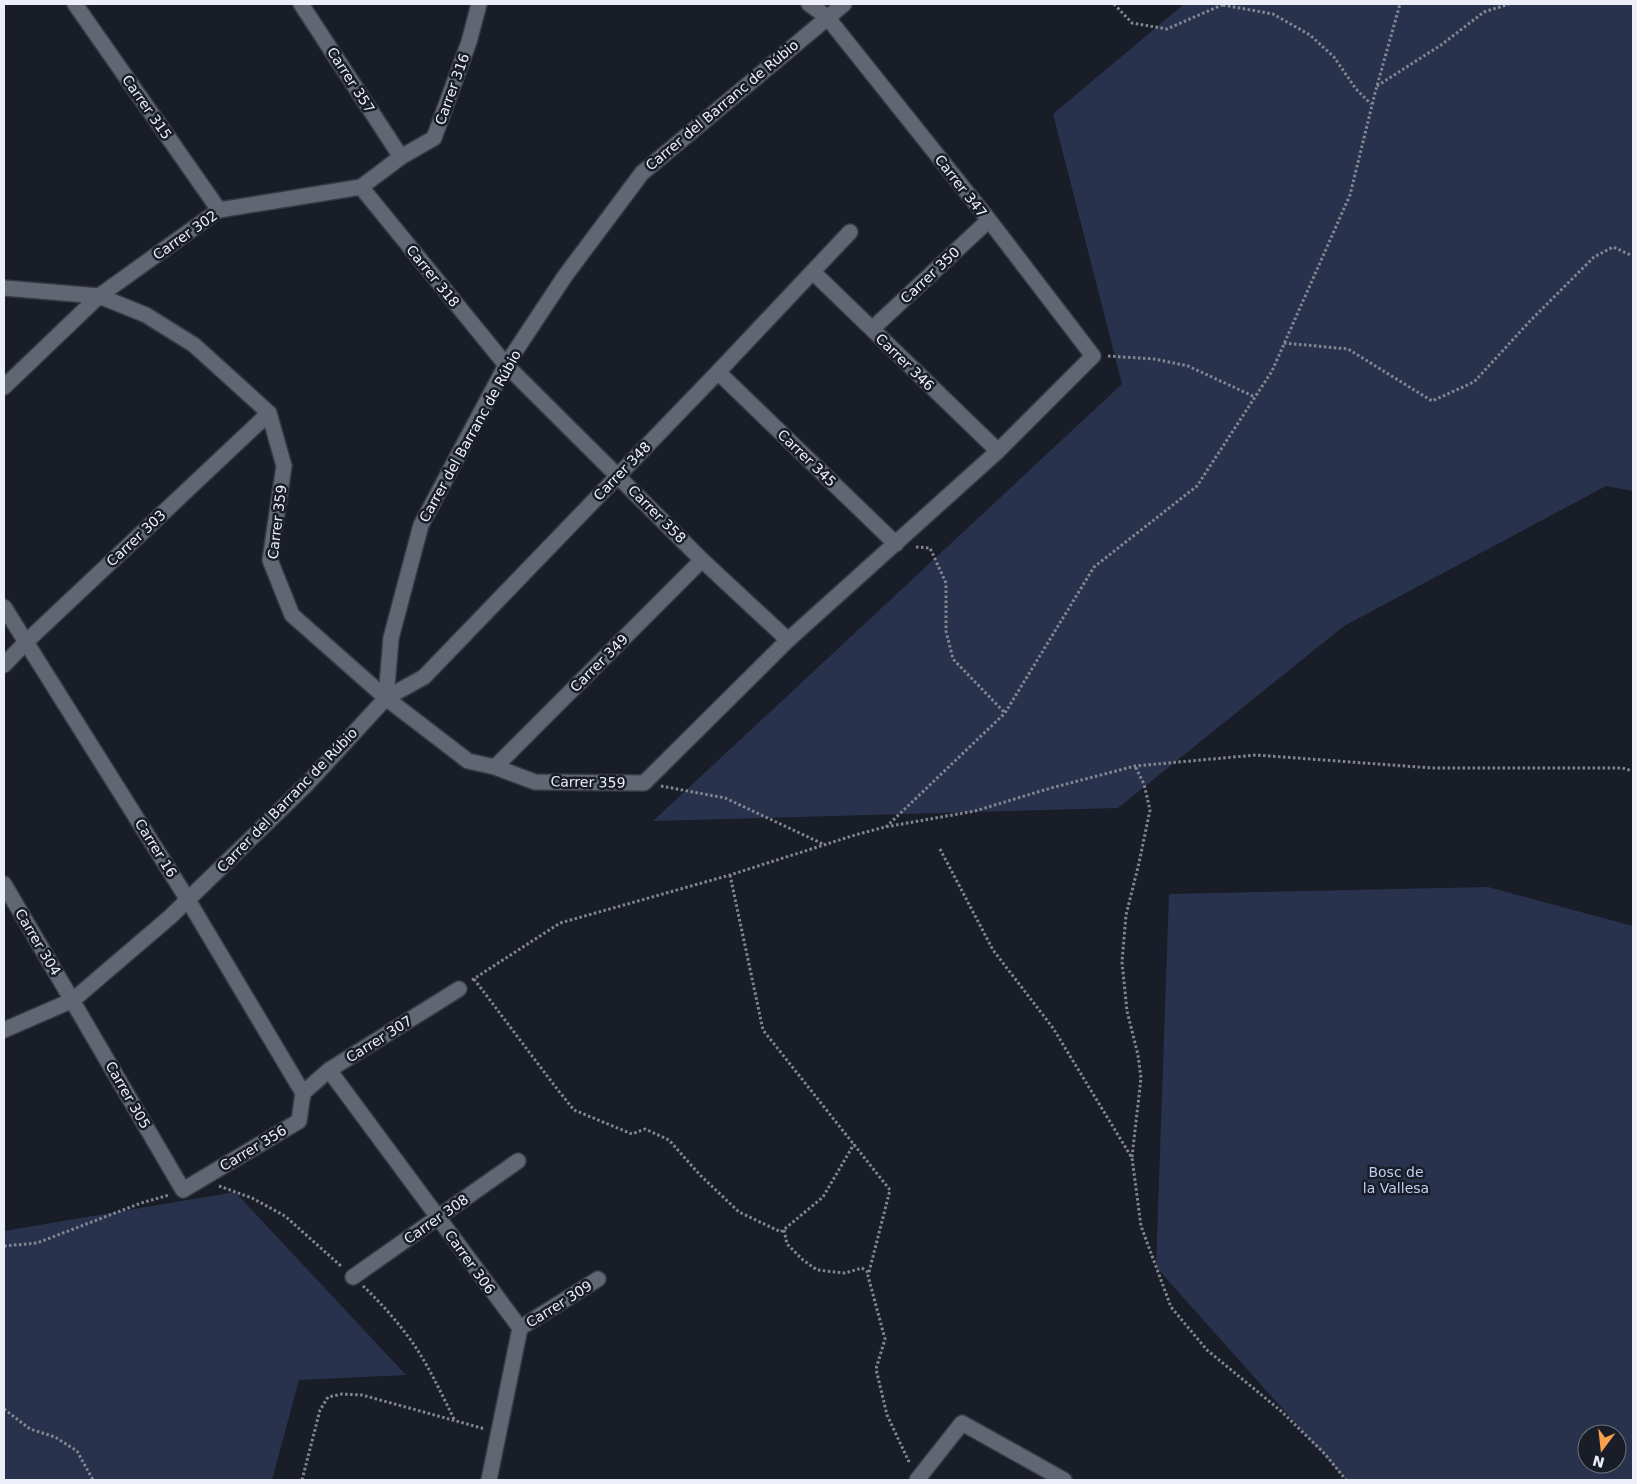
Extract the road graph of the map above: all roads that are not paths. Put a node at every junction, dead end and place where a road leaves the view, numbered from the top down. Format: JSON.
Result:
{"nodes":[{"id":1,"x":74,"y":4,"type":"edge"},
{"id":2,"x":301,"y":4,"type":"edge"},
{"id":3,"x":479,"y":4,"type":"edge"},
{"id":4,"x":808,"y":4,"type":"edge"},
{"id":5,"x":844,"y":4,"type":"edge"},
{"id":6,"x":827,"y":17,"type":"junction"},
{"id":7,"x":402,"y":157,"type":"junction"},
{"id":8,"x":361,"y":187,"type":"junction"},
{"id":9,"x":219,"y":210,"type":"junction"},
{"id":10,"x":989,"y":220,"type":"junction"},
{"id":11,"x":850,"y":232,"type":"dead end"},
{"id":12,"x":812,"y":272,"type":"junction"},
{"id":13,"x":4,"y":288,"type":"edge"},
{"id":14,"x":99,"y":296,"type":"junction"},
{"id":15,"x":872,"y":329,"type":"junction"},
{"id":16,"x":506,"y":365,"type":"junction"},
{"id":17,"x":718,"y":372,"type":"junction"},
{"id":18,"x":4,"y":387,"type":"edge"},
{"id":19,"x":269,"y":413,"type":"junction"},
{"id":20,"x":998,"y":451,"type":"junction"},
{"id":21,"x":618,"y":475,"type":"junction"},
{"id":22,"x":896,"y":544,"type":"junction"},
{"id":23,"x":702,"y":560,"type":"junction"},
{"id":24,"x":4,"y":607,"type":"edge"},
{"id":25,"x":788,"y":640,"type":"junction"},
{"id":26,"x":26,"y":642,"type":"junction"},
{"id":27,"x":4,"y":665,"type":"edge"},
{"id":28,"x":386,"y":698,"type":"junction"},
{"id":29,"x":495,"y":767,"type":"junction"},
{"id":30,"x":4,"y":884,"type":"edge"},
{"id":31,"x":188,"y":900,"type":"junction"},
{"id":32,"x":458,"y":989,"type":"road end"},
{"id":33,"x":73,"y":1000,"type":"junction"},
{"id":34,"x":4,"y":1030,"type":"edge"},
{"id":35,"x":329,"y":1070,"type":"junction"},
{"id":36,"x":303,"y":1092,"type":"junction"},
{"id":37,"x":518,"y":1161,"type":"dead end"},
{"id":38,"x":183,"y":1190,"type":"joint"},
{"id":39,"x":438,"y":1218,"type":"junction"},
{"id":40,"x":353,"y":1277,"type":"road end"},
{"id":41,"x":598,"y":1279,"type":"dead end"},
{"id":42,"x":520,"y":1328,"type":"junction"},
{"id":43,"x":490,"y":1480,"type":"edge"},
{"id":44,"x":917,"y":1480,"type":"edge"},
{"id":45,"x":1064,"y":1480,"type":"edge"}],
"edges":[{"from":1,"to":9,"type":"street","name":"Carrer 315"},
{"from":2,"to":7,"type":"street","name":"Carrer 357"},
{"from":3,"to":7,"type":"street","name":"Carrer 316"},
{"from":4,"to":6,"type":"street","name":"Carrer 347"},
{"from":5,"to":6,"type":"street","name":"Carrer del Barranc de Rúbio"},
{"from":6,"to":10,"type":"street","name":"Carrer 347"},
{"from":6,"to":16,"type":"street","name":"Carrer del Barranc de Rúbio"},
{"from":7,"to":8,"type":"street","name":"Carrer 302"},
{"from":8,"to":9,"type":"street","name":"Carrer 302"},
{"from":8,"to":16,"type":"street","name":"Carrer 318"},
{"from":9,"to":14,"type":"street","name":"Carrer 302"},
{"from":10,"to":15,"type":"street","name":"Carrer 350"},
{"from":10,"to":20,"type":"street","name":"Carrer 347"},
{"from":11,"to":12,"type":"street","name":"Carrer 348"},
{"from":12,"to":15,"type":"street","name":"Carrer 346"},
{"from":12,"to":17,"type":"street","name":"Carrer 348"},
{"from":13,"to":14,"type":"street"},
{"from":14,"to":18,"type":"street","name":"Carrer 302"},
{"from":14,"to":19,"type":"street"},
{"from":15,"to":20,"type":"street","name":"Carrer 346"},
{"from":16,"to":21,"type":"street","name":"Carrer 358"},
{"from":16,"to":28,"type":"street","name":"Carrer del Barranc de Rúbio"},
{"from":17,"to":21,"type":"street","name":"Carrer 348"},
{"from":17,"to":22,"type":"street","name":"Carrer 345"},
{"from":19,"to":26,"type":"street","name":"Carrer 303"},
{"from":19,"to":28,"type":"street","name":"Carrer 359"},
{"from":20,"to":22,"type":"street"},
{"from":21,"to":23,"type":"street","name":"Carrer 358"},
{"from":21,"to":28,"type":"street","name":"Carrer 348"},
{"from":22,"to":25,"type":"street"},
{"from":23,"to":25,"type":"street","name":"Carrer 358"},
{"from":23,"to":29,"type":"street","name":"Carrer 349"},
{"from":24,"to":26,"type":"street","name":"Carrer 16"},
{"from":25,"to":29,"type":"street","name":"Carrer 359"},
{"from":26,"to":27,"type":"street","name":"Carrer 303"},
{"from":26,"to":31,"type":"street","name":"Carrer 16"},
{"from":28,"to":29,"type":"street","name":"Carrer 359"},
{"from":28,"to":31,"type":"street","name":"Carrer del Barranc de Rúbio"},
{"from":30,"to":33,"type":"street","name":"Carrer 304"},
{"from":31,"to":33,"type":"street","name":"Carrer del Barranc de Rúbio"},
{"from":31,"to":36,"type":"street","name":"Carrer 16"},
{"from":32,"to":35,"type":"street","name":"Carrer 307"},
{"from":33,"to":34,"type":"street","name":"Carrer del Barranc de Rúbio"},
{"from":33,"to":38,"type":"street","name":"Carrer 305"},
{"from":35,"to":36,"type":"street","name":"Carrer 307"},
{"from":35,"to":39,"type":"street","name":"Carrer 306"},
{"from":36,"to":38,"type":"street","name":"Carrer 356"},
{"from":37,"to":39,"type":"street","name":"Carrer 308"},
{"from":39,"to":40,"type":"street","name":"Carrer 308"},
{"from":39,"to":42,"type":"street","name":"Carrer 306"},
{"from":41,"to":42,"type":"street","name":"Carrer 309"},
{"from":42,"to":43,"type":"street"},
{"from":44,"to":45,"type":"street"}]}
